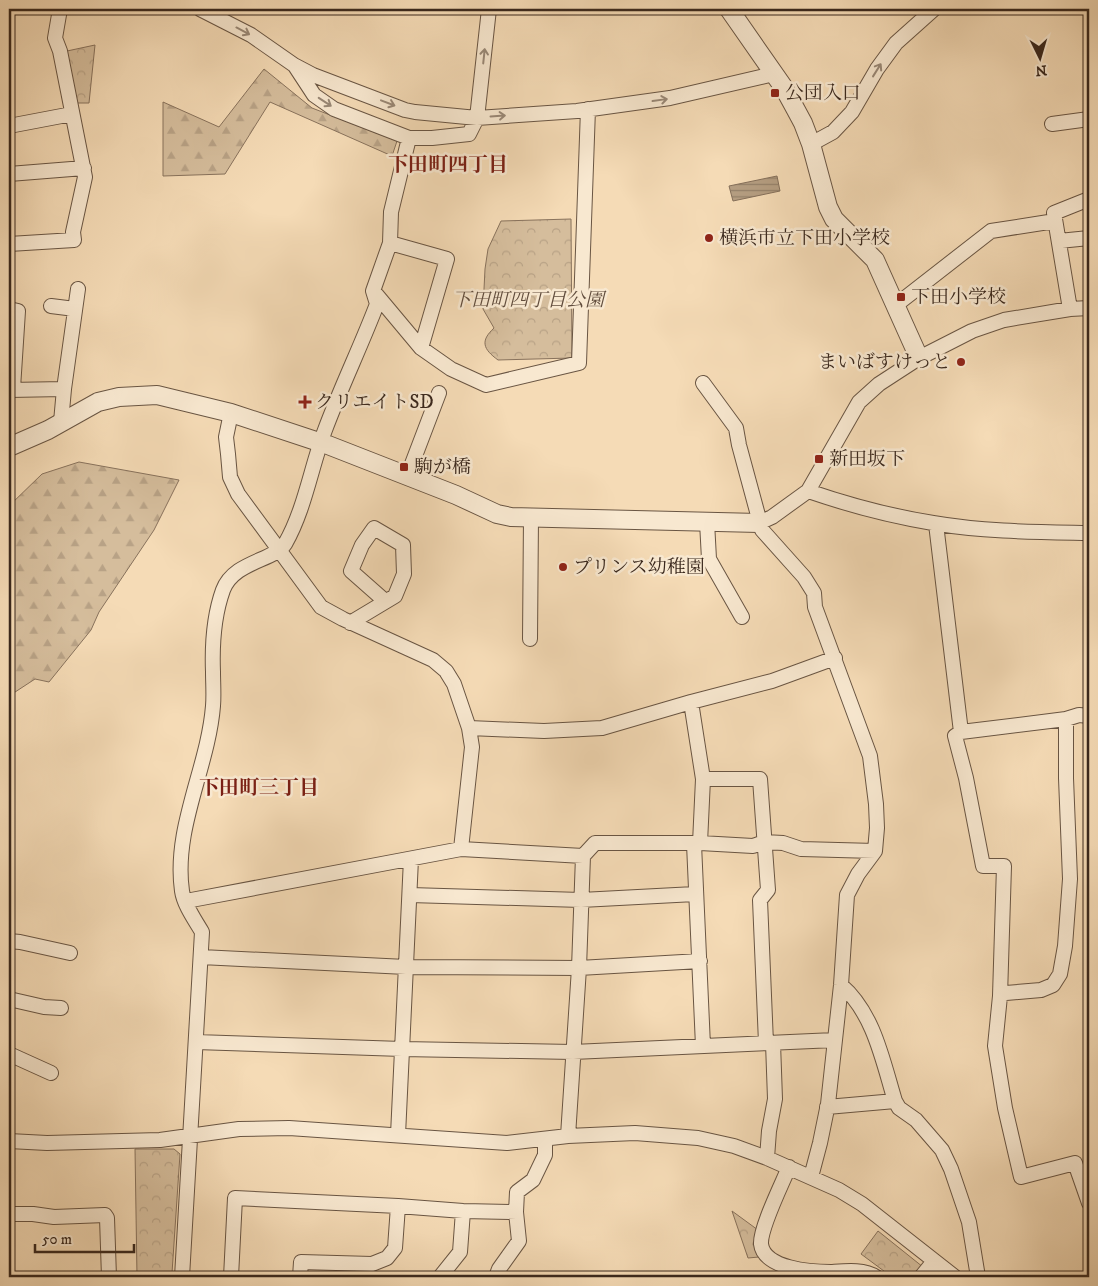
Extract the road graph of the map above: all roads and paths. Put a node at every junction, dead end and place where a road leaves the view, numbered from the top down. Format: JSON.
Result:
{"nodes":[{"id":1,"x":60,"y":9,"type":"edge"},
{"id":2,"x":200,"y":9,"type":"edge"},
{"id":3,"x":489,"y":9,"type":"edge"},
{"id":4,"x":729,"y":9,"type":"edge"},
{"id":5,"x":934,"y":9,"type":"edge"},
{"id":6,"x":294,"y":65,"type":"junction"},
{"id":7,"x":774,"y":74,"type":"junction"},
{"id":8,"x":588,"y":110,"type":"junction"},
{"id":9,"x":72,"y":114,"type":"junction"},
{"id":10,"x":477,"y":118,"type":"junction"},
{"id":11,"x":1089,"y":118,"type":"edge"},
{"id":12,"x":1052,"y":124,"type":"dead end"},
{"id":13,"x":9,"y":126,"type":"edge"},
{"id":14,"x":409,"y":138,"type":"junction"},
{"id":15,"x":811,"y":144,"type":"junction"},
{"id":16,"x":84,"y":168,"type":"junction"},
{"id":17,"x":9,"y":174,"type":"edge"},
{"id":18,"x":1089,"y":199,"type":"edge"},
{"id":19,"x":1055,"y":221,"type":"junction"},
{"id":20,"x":1089,"y":238,"type":"edge"},
{"id":21,"x":1059,"y":241,"type":"junction"},
{"id":22,"x":390,"y":243,"type":"junction"},
{"id":23,"x":9,"y":244,"type":"edge"},
{"id":24,"x":78,"y":289,"type":"dead end"},
{"id":25,"x":373,"y":291,"type":"junction"},
{"id":26,"x":896,"y":305,"type":"junction"},
{"id":27,"x":51,"y":306,"type":"dead end"},
{"id":28,"x":1089,"y":308,"type":"edge"},
{"id":29,"x":9,"y":309,"type":"edge"},
{"id":30,"x":75,"y":309,"type":"junction"},
{"id":31,"x":1070,"y":309,"type":"junction"},
{"id":32,"x":421,"y":348,"type":"junction"},
{"id":33,"x":918,"y":358,"type":"junction"},
{"id":34,"x":703,"y":383,"type":"dead end"},
{"id":35,"x":11,"y":389,"type":"edge"},
{"id":36,"x":64,"y":390,"type":"junction"},
{"id":37,"x":439,"y":393,"type":"dead end"},
{"id":38,"x":231,"y":413,"type":"junction"},
{"id":39,"x":61,"y":422,"type":"junction"},
{"id":40,"x":321,"y":443,"type":"junction"},
{"id":41,"x":9,"y":447,"type":"edge"},
{"id":42,"x":407,"y":477,"type":"junction"},
{"id":43,"x":808,"y":491,"type":"junction"},
{"id":44,"x":531,"y":517,"type":"junction"},
{"id":45,"x":707,"y":522,"type":"junction"},
{"id":46,"x":758,"y":523,"type":"junction"},
{"id":47,"x":936,"y":524,"type":"junction"},
{"id":48,"x":1089,"y":533,"type":"edge"},
{"id":49,"x":279,"y":550,"type":"junction"},
{"id":50,"x":385,"y":601,"type":"junction"},
{"id":51,"x":742,"y":617,"type":"dead end"},
{"id":52,"x":350,"y":623,"type":"junction"},
{"id":53,"x":530,"y":639,"type":"dead end"},
{"id":54,"x":835,"y":658,"type":"junction"},
{"id":55,"x":691,"y":702,"type":"junction"},
{"id":56,"x":1089,"y":716,"type":"edge"},
{"id":57,"x":1066,"y":719,"type":"junction"},
{"id":58,"x":469,"y":728,"type":"junction"},
{"id":59,"x":961,"y":732,"type":"junction"},
{"id":60,"x":703,"y":779,"type":"junction"},
{"id":61,"x":764,"y":842,"type":"junction"},
{"id":62,"x":697,"y":844,"type":"junction"},
{"id":63,"x":461,"y":849,"type":"junction"},
{"id":64,"x":876,"y":851,"type":"junction"},
{"id":65,"x":583,"y":856,"type":"junction"},
{"id":66,"x":411,"y":859,"type":"junction"},
{"id":67,"x":695,"y":894,"type":"junction"},
{"id":68,"x":410,"y":896,"type":"junction"},
{"id":69,"x":580,"y":900,"type":"junction"},
{"id":70,"x":186,"y":901,"type":"junction"},
{"id":71,"x":9,"y":942,"type":"edge"},
{"id":72,"x":70,"y":953,"type":"dead end"},
{"id":73,"x":201,"y":957,"type":"junction"},
{"id":74,"x":700,"y":961,"type":"junction"},
{"id":75,"x":406,"y":967,"type":"junction"},
{"id":76,"x":579,"y":968,"type":"junction"},
{"id":77,"x":841,"y":985,"type":"junction"},
{"id":78,"x":1000,"y":996,"type":"junction"},
{"id":79,"x":9,"y":999,"type":"edge"},
{"id":80,"x":61,"y":1008,"type":"dead end"},
{"id":81,"x":835,"y":1040,"type":"junction"},
{"id":82,"x":196,"y":1042,"type":"junction"},
{"id":83,"x":769,"y":1043,"type":"junction"},
{"id":84,"x":703,"y":1046,"type":"junction"},
{"id":85,"x":402,"y":1048,"type":"junction"},
{"id":86,"x":573,"y":1052,"type":"junction"},
{"id":87,"x":9,"y":1054,"type":"edge"},
{"id":88,"x":51,"y":1073,"type":"dead end"},
{"id":89,"x":895,"y":1101,"type":"junction"},
{"id":90,"x":827,"y":1107,"type":"junction"},
{"id":91,"x":398,"y":1135,"type":"junction"},
{"id":92,"x":568,"y":1136,"type":"junction"},
{"id":93,"x":190,"y":1137,"type":"junction"},
{"id":94,"x":545,"y":1139,"type":"junction"},
{"id":95,"x":9,"y":1141,"type":"edge"},
{"id":96,"x":767,"y":1158,"type":"junction"},
{"id":97,"x":789,"y":1167,"type":"junction"},
{"id":98,"x":811,"y":1177,"type":"junction"},
{"id":99,"x":1088,"y":1197,"type":"edge"},
{"id":100,"x":398,"y":1206,"type":"junction"},
{"id":101,"x":463,"y":1211,"type":"junction"},
{"id":102,"x":516,"y":1212,"type":"junction"},
{"id":103,"x":9,"y":1214,"type":"edge"},
{"id":104,"x":934,"y":1261,"type":"junction"},
{"id":105,"x":109,"y":1277,"type":"edge"},
{"id":106,"x":182,"y":1277,"type":"edge"},
{"id":107,"x":231,"y":1277,"type":"edge"},
{"id":108,"x":300,"y":1277,"type":"edge"},
{"id":109,"x":440,"y":1277,"type":"edge"},
{"id":110,"x":496,"y":1277,"type":"edge"},
{"id":111,"x":876,"y":1277,"type":"edge"},
{"id":112,"x":921,"y":1277,"type":"edge"},
{"id":113,"x":955,"y":1277,"type":"edge"},
{"id":114,"x":978,"y":1277,"type":"edge"}],
"edges":[{"from":1,"to":9,"type":"street"},
{"from":2,"to":6,"type":"street","one_way":true},
{"from":10,"to":3,"type":"street","one_way":true},
{"from":4,"to":7,"type":"street"},
{"from":15,"to":5,"type":"street","one_way":true},
{"from":6,"to":10,"type":"street","one_way":true},
{"from":6,"to":14,"type":"street","one_way":true},
{"from":8,"to":7,"type":"street","one_way":true},
{"from":7,"to":15,"type":"street"},
{"from":10,"to":8,"type":"street","one_way":true},
{"from":8,"to":32,"type":"street"},
{"from":9,"to":13,"type":"street"},
{"from":9,"to":16,"type":"street"},
{"from":10,"to":14,"type":"street"},
{"from":11,"to":12,"type":"street"},
{"from":14,"to":22,"type":"street"},
{"from":15,"to":26,"type":"street"},
{"from":16,"to":17,"type":"street"},
{"from":16,"to":23,"type":"street"},
{"from":18,"to":19,"type":"street"},
{"from":19,"to":21,"type":"street"},
{"from":19,"to":26,"type":"street"},
{"from":20,"to":21,"type":"street"},
{"from":21,"to":31,"type":"street"},
{"from":22,"to":25,"type":"street"},
{"from":22,"to":32,"type":"street"},
{"from":24,"to":30,"type":"street"},
{"from":25,"to":32,"type":"street"},
{"from":25,"to":40,"type":"street"},
{"from":26,"to":33,"type":"street"},
{"from":27,"to":30,"type":"street"},
{"from":28,"to":31,"type":"street"},
{"from":29,"to":35,"type":"street"},
{"from":30,"to":36,"type":"street"},
{"from":31,"to":33,"type":"street"},
{"from":33,"to":43,"type":"street"},
{"from":34,"to":46,"type":"street"},
{"from":35,"to":36,"type":"street"},
{"from":36,"to":39,"type":"street"},
{"from":37,"to":42,"type":"street"},
{"from":38,"to":39,"type":"street"},
{"from":38,"to":40,"type":"street"},
{"from":38,"to":49,"type":"street"},
{"from":39,"to":41,"type":"street"},
{"from":40,"to":42,"type":"street"},
{"from":40,"to":49,"type":"street"},
{"from":42,"to":44,"type":"street"},
{"from":43,"to":46,"type":"street"},
{"from":43,"to":47,"type":"street"},
{"from":44,"to":45,"type":"street"},
{"from":44,"to":53,"type":"street"},
{"from":45,"to":46,"type":"street"},
{"from":45,"to":51,"type":"street"},
{"from":46,"to":54,"type":"street"},
{"from":47,"to":48,"type":"street"},
{"from":47,"to":59,"type":"street"},
{"from":49,"to":52,"type":"street"},
{"from":49,"to":70,"type":"street"},
{"from":50,"to":50,"type":"street"},
{"from":50,"to":52,"type":"street"},
{"from":52,"to":58,"type":"street"},
{"from":54,"to":55,"type":"street"},
{"from":54,"to":64,"type":"street"},
{"from":55,"to":58,"type":"street"},
{"from":55,"to":60,"type":"street"},
{"from":56,"to":57,"type":"street"},
{"from":57,"to":59,"type":"street"},
{"from":57,"to":78,"type":"street"},
{"from":58,"to":63,"type":"street"},
{"from":59,"to":78,"type":"street"},
{"from":60,"to":61,"type":"street"},
{"from":60,"to":62,"type":"street"},
{"from":61,"to":62,"type":"street"},
{"from":61,"to":64,"type":"street"},
{"from":61,"to":83,"type":"street"},
{"from":62,"to":65,"type":"street"},
{"from":62,"to":67,"type":"street"},
{"from":63,"to":65,"type":"street"},
{"from":63,"to":66,"type":"street"},
{"from":64,"to":77,"type":"street"},
{"from":65,"to":69,"type":"street"},
{"from":66,"to":68,"type":"street"},
{"from":66,"to":70,"type":"street"},
{"from":67,"to":69,"type":"street"},
{"from":67,"to":74,"type":"street"},
{"from":68,"to":69,"type":"street"},
{"from":68,"to":75,"type":"street"},
{"from":69,"to":76,"type":"street"},
{"from":70,"to":73,"type":"street"},
{"from":71,"to":72,"type":"street"},
{"from":73,"to":75,"type":"street"},
{"from":73,"to":82,"type":"street"},
{"from":74,"to":76,"type":"street"},
{"from":74,"to":84,"type":"street"},
{"from":75,"to":76,"type":"street"},
{"from":75,"to":85,"type":"street"},
{"from":76,"to":86,"type":"street"},
{"from":77,"to":81,"type":"street"},
{"from":77,"to":89,"type":"street"},
{"from":78,"to":99,"type":"street"},
{"from":79,"to":80,"type":"street"},
{"from":81,"to":83,"type":"street"},
{"from":81,"to":90,"type":"street"},
{"from":82,"to":85,"type":"street"},
{"from":82,"to":93,"type":"street"},
{"from":83,"to":84,"type":"street"},
{"from":83,"to":96,"type":"street"},
{"from":84,"to":86,"type":"street"},
{"from":85,"to":86,"type":"street"},
{"from":85,"to":91,"type":"street"},
{"from":86,"to":92,"type":"street"},
{"from":87,"to":88,"type":"street"},
{"from":89,"to":90,"type":"street"},
{"from":89,"to":114,"type":"street"},
{"from":90,"to":98,"type":"street"},
{"from":91,"to":93,"type":"street"},
{"from":91,"to":94,"type":"street"},
{"from":92,"to":94,"type":"street"},
{"from":92,"to":96,"type":"street"},
{"from":93,"to":95,"type":"street"},
{"from":93,"to":106,"type":"street"},
{"from":94,"to":102,"type":"street"},
{"from":96,"to":97,"type":"street"},
{"from":97,"to":98,"type":"street"},
{"from":97,"to":111,"type":"street"},
{"from":98,"to":104,"type":"street"},
{"from":100,"to":101,"type":"street"},
{"from":100,"to":107,"type":"street"},
{"from":100,"to":108,"type":"street"},
{"from":101,"to":102,"type":"street"},
{"from":101,"to":109,"type":"street"},
{"from":102,"to":110,"type":"street"},
{"from":103,"to":105,"type":"street"},
{"from":104,"to":112,"type":"street"},
{"from":104,"to":113,"type":"street"}]}
